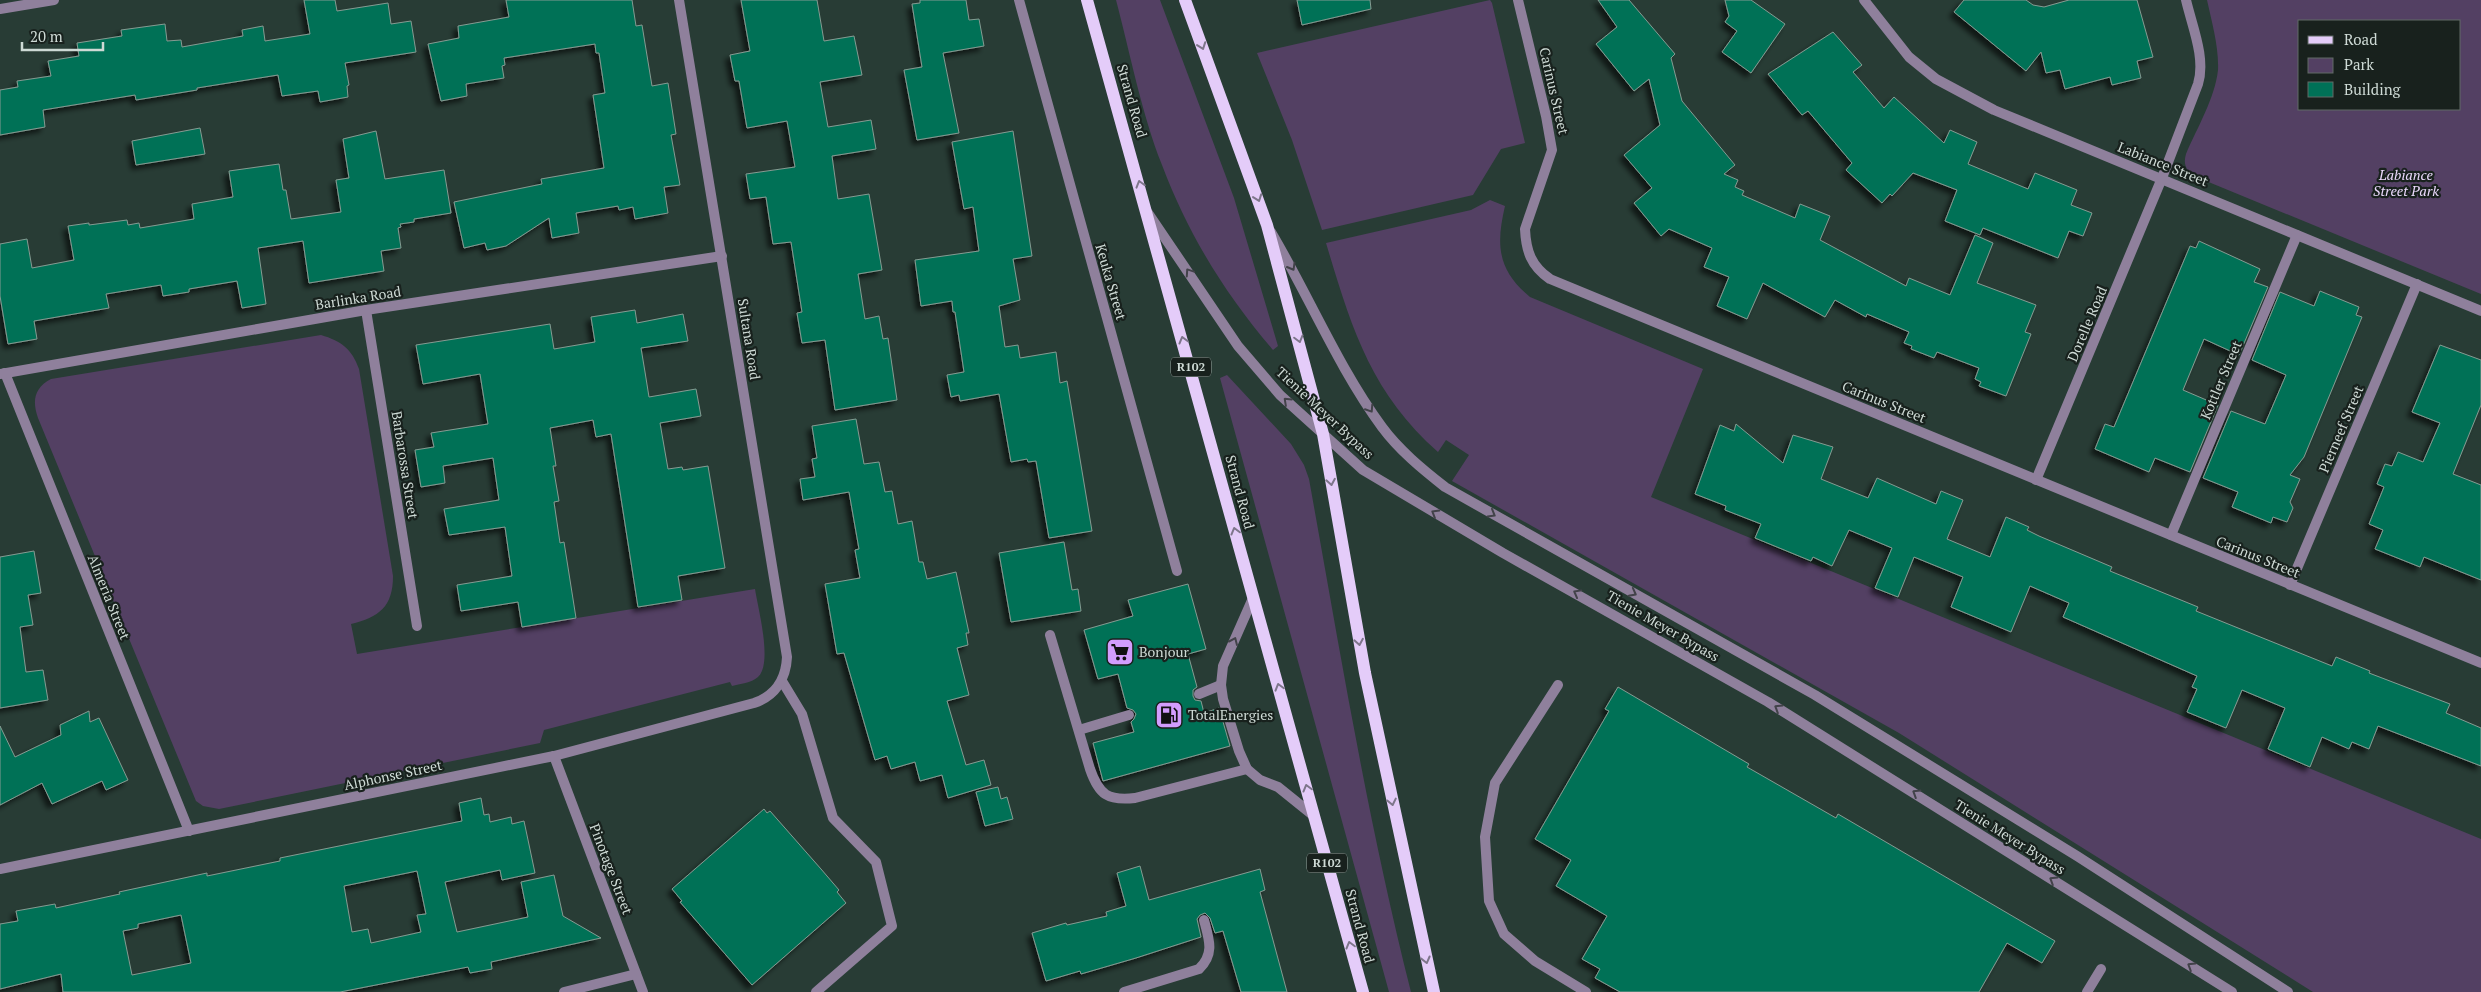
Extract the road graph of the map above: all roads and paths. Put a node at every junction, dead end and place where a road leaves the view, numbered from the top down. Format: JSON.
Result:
{"nodes":[{"id":1,"x":54,"y":0,"type":"edge"},
{"id":2,"x":679,"y":0,"type":"edge"},
{"id":3,"x":1019,"y":0,"type":"edge"},
{"id":4,"x":1088,"y":0,"type":"edge"},
{"id":5,"x":1185,"y":0,"type":"edge"},
{"id":6,"x":1518,"y":0,"type":"edge"},
{"id":7,"x":1864,"y":0,"type":"edge"},
{"id":8,"x":2186,"y":0,"type":"edge"},
{"id":9,"x":0,"y":9,"type":"edge"},
{"id":10,"x":2162,"y":178,"type":"junction"},
{"id":11,"x":1148,"y":213,"type":"junction"},
{"id":12,"x":1267,"y":225,"type":"junction"},
{"id":13,"x":2297,"y":235,"type":"junction"},
{"id":14,"x":722,"y":256,"type":"junction"},
{"id":15,"x":2417,"y":284,"type":"junction"},
{"id":16,"x":366,"y":310,"type":"junction"},
{"id":17,"x":2481,"y":311,"type":"edge"},
{"id":18,"x":2,"y":374,"type":"edge"},
{"id":19,"x":1323,"y":434,"type":"junction"},
{"id":20,"x":2036,"y":480,"type":"junction"},
{"id":21,"x":2170,"y":536,"type":"junction"},
{"id":22,"x":1178,"y":571,"type":"dead end"},
{"id":23,"x":2290,"y":585,"type":"junction"},
{"id":24,"x":1254,"y":598,"type":"junction"},
{"id":25,"x":417,"y":626,"type":"dead end"},
{"id":26,"x":1050,"y":635,"type":"dead end"},
{"id":27,"x":2481,"y":663,"type":"edge"},
{"id":28,"x":782,"y":681,"type":"junction"},
{"id":29,"x":1220,"y":685,"type":"junction"},
{"id":30,"x":1558,"y":685,"type":"dead end"},
{"id":31,"x":1199,"y":694,"type":"dead end"},
{"id":32,"x":1129,"y":715,"type":"dead end"},
{"id":33,"x":1079,"y":730,"type":"junction"},
{"id":34,"x":554,"y":756,"type":"junction"},
{"id":35,"x":1247,"y":768,"type":"junction"},
{"id":36,"x":1314,"y":816,"type":"junction"},
{"id":37,"x":189,"y":831,"type":"junction"},
{"id":38,"x":0,"y":869,"type":"edge"},
{"id":39,"x":1204,"y":920,"type":"dead end"},
{"id":40,"x":2101,"y":969,"type":"dead end"},
{"id":41,"x":636,"y":974,"type":"junction"},
{"id":42,"x":564,"y":992,"type":"edge"},
{"id":43,"x":643,"y":992,"type":"edge"},
{"id":44,"x":816,"y":992,"type":"edge"},
{"id":45,"x":1124,"y":992,"type":"edge"},
{"id":46,"x":1363,"y":992,"type":"edge"},
{"id":47,"x":1434,"y":992,"type":"edge"},
{"id":48,"x":1586,"y":992,"type":"edge"},
{"id":49,"x":2087,"y":992,"type":"edge"},
{"id":50,"x":2232,"y":992,"type":"edge"},
{"id":51,"x":2288,"y":992,"type":"edge"}],
"edges":[{"from":1,"to":9,"type":"street"},
{"from":2,"to":14,"type":"street","name":"Sultana Road"},
{"from":3,"to":22,"type":"street","name":"Keuka Street"},
{"from":11,"to":4,"type":"main road","name":"Strand Road","number":"R102","one_way":true},
{"from":5,"to":12,"type":"main road","one_way":true},
{"from":6,"to":20,"type":"street","name":"Carinus Street"},
{"from":7,"to":10,"type":"street","name":"Labiance Street"},
{"from":8,"to":10,"type":"street","name":"Dorelle Road"},
{"from":10,"to":13,"type":"street","name":"Labiance Street"},
{"from":10,"to":20,"type":"street","name":"Dorelle Road"},
{"from":19,"to":11,"type":"street","name":"Tienie Meyer Bypass","one_way":true},
{"from":24,"to":11,"type":"main road","name":"Strand Road","number":"R102","one_way":true},
{"from":12,"to":19,"type":"main road","one_way":true},
{"from":12,"to":51,"type":"street","name":"Tienie Meyer Bypass","one_way":true},
{"from":13,"to":15,"type":"street","name":"Labiance Street"},
{"from":13,"to":21,"type":"street","name":"Kottler Street"},
{"from":14,"to":16,"type":"street","name":"Barlinka Road"},
{"from":14,"to":28,"type":"street","name":"Sultana Road"},
{"from":15,"to":17,"type":"street","name":"Labiance Street"},
{"from":15,"to":23,"type":"street","name":"Pierneef Street"},
{"from":16,"to":18,"type":"street","name":"Barlinka Road"},
{"from":16,"to":25,"type":"street","name":"Barbarossa Street"},
{"from":18,"to":37,"type":"street","name":"Almeria Street"},
{"from":19,"to":47,"type":"main road","one_way":true},
{"from":50,"to":19,"type":"street","name":"Tienie Meyer Bypass","one_way":true},
{"from":20,"to":21,"type":"street","name":"Carinus Street"},
{"from":21,"to":23,"type":"street","name":"Carinus Street"},
{"from":23,"to":27,"type":"street","name":"Carinus Street"},
{"from":29,"to":24,"type":"street","one_way":true},
{"from":36,"to":24,"type":"main road","name":"Strand Road","number":"R102","one_way":true},
{"from":26,"to":33,"type":"street"},
{"from":28,"to":34,"type":"street","name":"Alphonse Street"},
{"from":28,"to":44,"type":"street"},
{"from":29,"to":31,"type":"street"},
{"from":29,"to":35,"type":"street"},
{"from":30,"to":48,"type":"street"},
{"from":32,"to":33,"type":"street"},
{"from":33,"to":35,"type":"street"},
{"from":34,"to":37,"type":"street","name":"Alphonse Street"},
{"from":34,"to":41,"type":"street","name":"Pinotage Street"},
{"from":35,"to":36,"type":"street"},
{"from":46,"to":36,"type":"main road","name":"Strand Road","number":"R102","one_way":true},
{"from":37,"to":38,"type":"street","name":"Alphonse Street"},
{"from":39,"to":45,"type":"street"},
{"from":40,"to":49,"type":"street"},
{"from":41,"to":42,"type":"street"},
{"from":41,"to":43,"type":"street","name":"Pinotage Street"}]}
